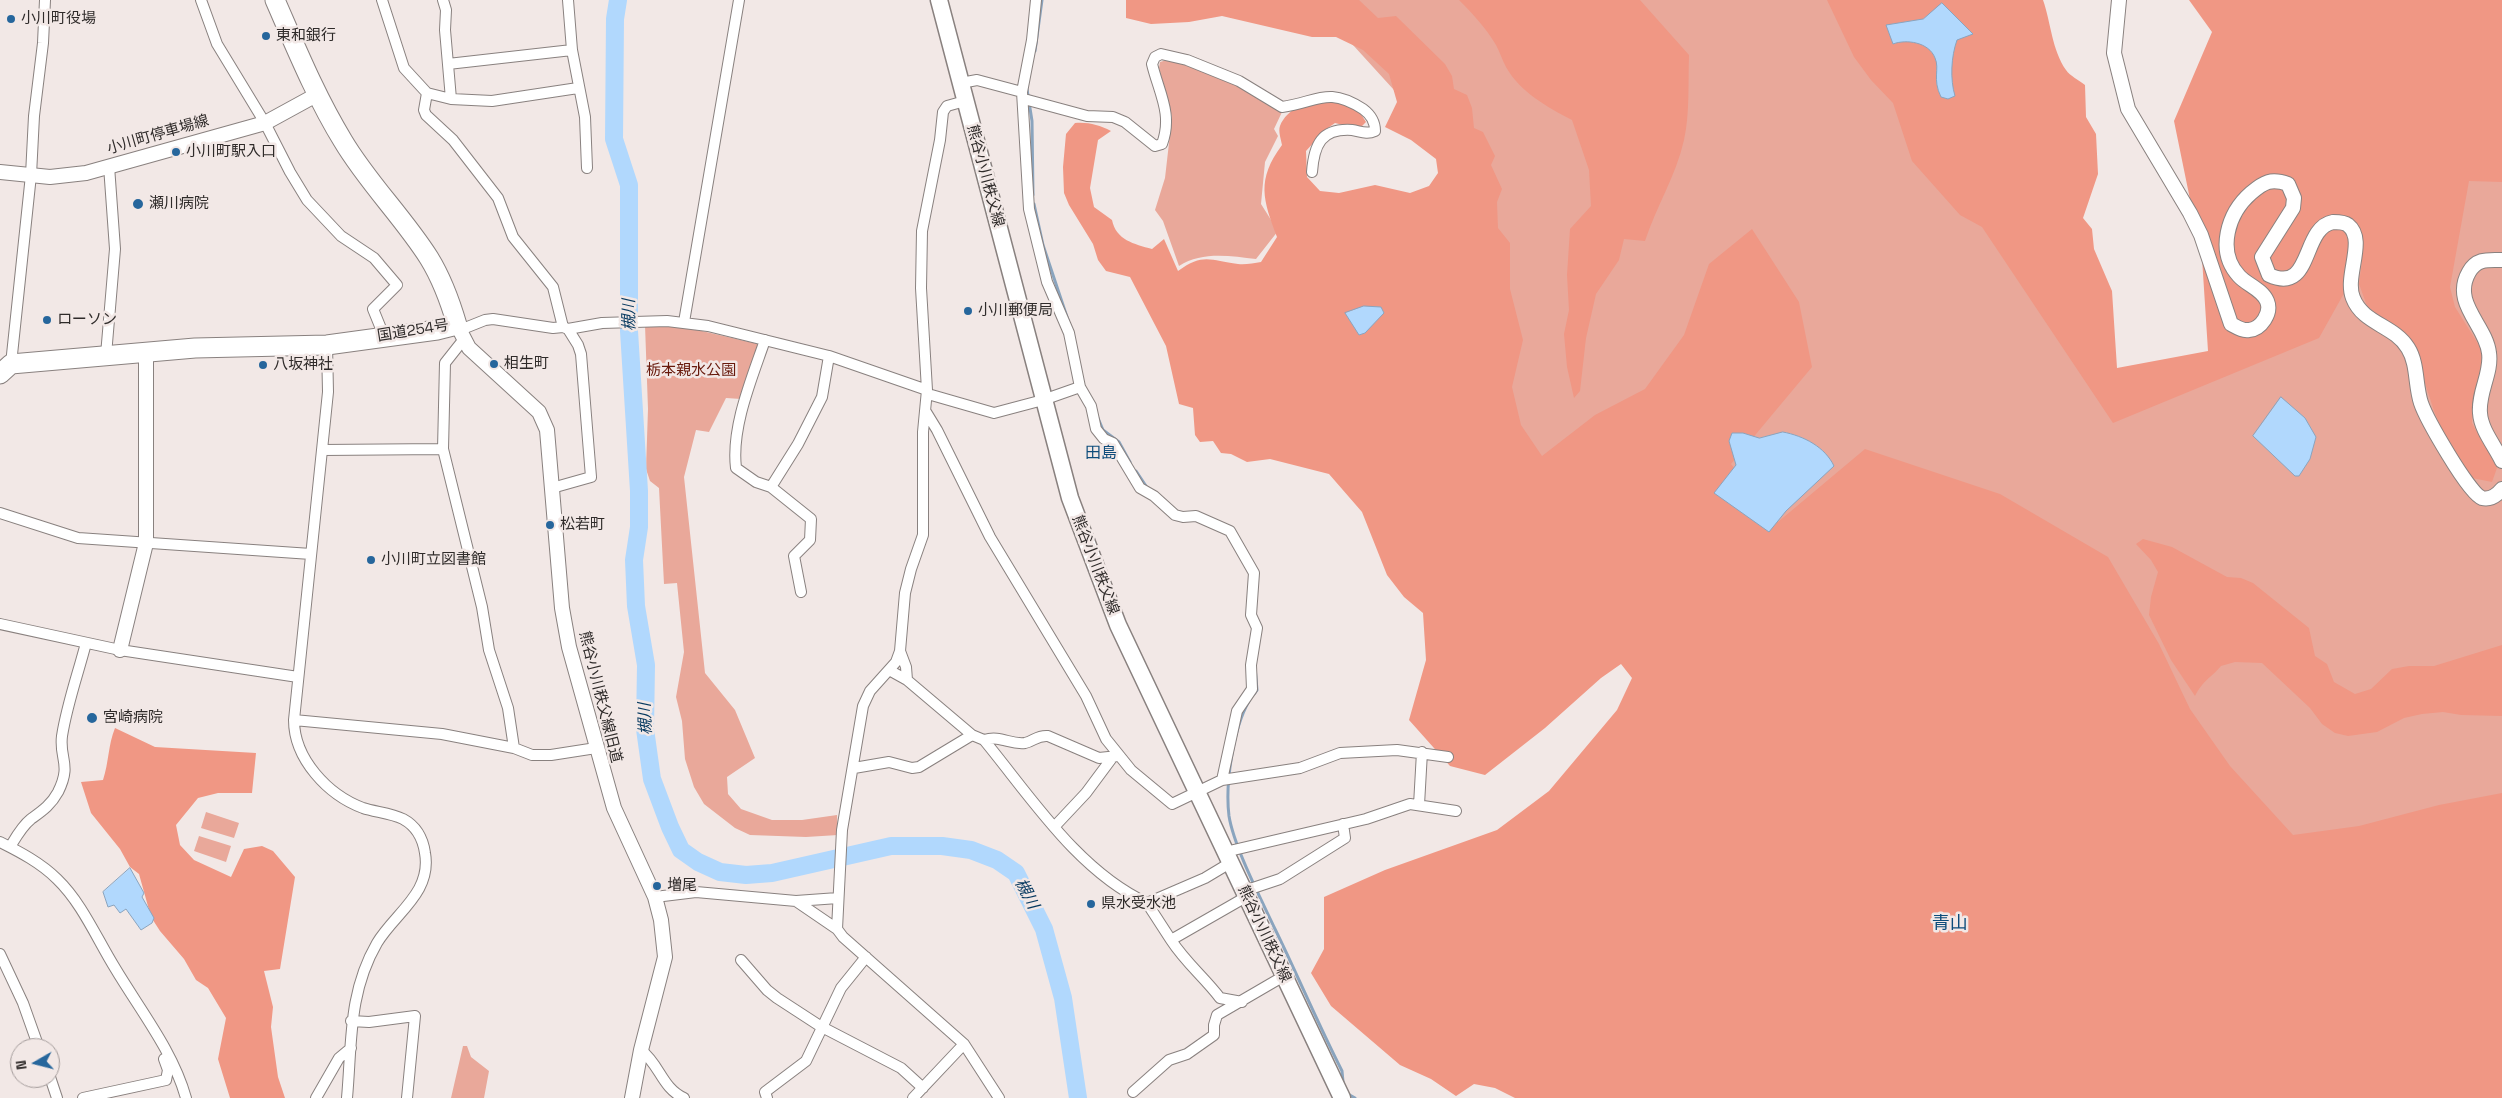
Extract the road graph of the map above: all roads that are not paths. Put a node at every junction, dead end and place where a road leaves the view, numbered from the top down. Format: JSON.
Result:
{"nodes":[{"id":1,"x":45,"y":0,"type":"edge"},
{"id":2,"x":201,"y":0,"type":"edge"},
{"id":3,"x":275,"y":0,"type":"edge"},
{"id":4,"x":382,"y":0,"type":"edge"},
{"id":5,"x":443,"y":0,"type":"edge"},
{"id":6,"x":568,"y":0,"type":"edge"},
{"id":7,"x":739,"y":0,"type":"edge"},
{"id":8,"x":939,"y":0,"type":"edge"},
{"id":9,"x":1036,"y":0,"type":"edge"},
{"id":10,"x":2119,"y":0,"type":"edge"},
{"id":11,"x":572,"y":50,"type":"junction"},
{"id":12,"x":448,"y":64,"type":"junction"},
{"id":13,"x":961,"y":84,"type":"junction"},
{"id":14,"x":578,"y":88,"type":"junction"},
{"id":15,"x":427,"y":93,"type":"junction"},
{"id":16,"x":318,"y":94,"type":"junction"},
{"id":17,"x":1023,"y":96,"type":"junction"},
{"id":18,"x":451,"y":98,"type":"junction"},
{"id":19,"x":965,"y":101,"type":"junction"},
{"id":20,"x":265,"y":123,"type":"junction"},
{"id":21,"x":109,"y":166,"type":"junction"},
{"id":22,"x":587,"y":168,"type":"dead end"},
{"id":23,"x":0,"y":172,"type":"edge"},
{"id":24,"x":1312,"y":172,"type":"dead end"},
{"id":25,"x":31,"y":175,"type":"junction"},
{"id":26,"x":2502,"y":260,"type":"edge"},
{"id":27,"x":684,"y":322,"type":"junction"},
{"id":28,"x":566,"y":328,"type":"junction"},
{"id":29,"x":460,"y":331,"type":"junction"},
{"id":30,"x":384,"y":336,"type":"junction"},
{"id":31,"x":765,"y":340,"type":"junction"},
{"id":32,"x":327,"y":345,"type":"junction"},
{"id":33,"x":146,"y":352,"type":"junction"},
{"id":34,"x":106,"y":355,"type":"junction"},
{"id":35,"x":829,"y":356,"type":"junction"},
{"id":36,"x":4,"y":367,"type":"edge"},
{"id":37,"x":1080,"y":387,"type":"junction"},
{"id":38,"x":928,"y":392,"type":"junction"},
{"id":39,"x":1043,"y":400,"type":"junction"},
{"id":40,"x":926,"y":412,"type":"junction"},
{"id":41,"x":443,"y":449,"type":"junction"},
{"id":42,"x":322,"y":450,"type":"junction"},
{"id":43,"x":2502,"y":461,"type":"edge"},
{"id":44,"x":771,"y":487,"type":"junction"},
{"id":45,"x":552,"y":488,"type":"junction"},
{"id":46,"x":2502,"y":489,"type":"edge"},
{"id":47,"x":0,"y":512,"type":"edge"},
{"id":48,"x":146,"y":543,"type":"junction"},
{"id":49,"x":311,"y":554,"type":"junction"},
{"id":50,"x":801,"y":592,"type":"dead end"},
{"id":51,"x":0,"y":624,"type":"edge"},
{"id":52,"x":86,"y":642,"type":"junction"},
{"id":53,"x":120,"y":650,"type":"junction"},
{"id":54,"x":900,"y":651,"type":"junction"},
{"id":55,"x":889,"y":670,"type":"junction"},
{"id":56,"x":298,"y":677,"type":"junction"},
{"id":57,"x":907,"y":680,"type":"junction"},
{"id":58,"x":294,"y":720,"type":"junction"},
{"id":59,"x":972,"y":735,"type":"junction"},
{"id":60,"x":984,"y":740,"type":"junction"},
{"id":61,"x":514,"y":748,"type":"junction"},
{"id":62,"x":596,"y":748,"type":"junction"},
{"id":63,"x":1422,"y":752,"type":"junction"},
{"id":64,"x":1115,"y":757,"type":"junction"},
{"id":65,"x":1448,"y":757,"type":"dead end"},
{"id":66,"x":854,"y":768,"type":"junction"},
{"id":67,"x":1222,"y":780,"type":"junction"},
{"id":68,"x":1196,"y":792,"type":"junction"},
{"id":69,"x":1419,"y":805,"type":"junction"},
{"id":70,"x":1456,"y":810,"type":"dead end"},
{"id":71,"x":1342,"y":824,"type":"junction"},
{"id":72,"x":1055,"y":826,"type":"junction"},
{"id":73,"x":0,"y":842,"type":"edge"},
{"id":74,"x":10,"y":847,"type":"junction"},
{"id":75,"x":1228,"y":857,"type":"junction"},
{"id":76,"x":1247,"y":894,"type":"junction"},
{"id":77,"x":655,"y":897,"type":"junction"},
{"id":78,"x":838,"y":898,"type":"junction"},
{"id":79,"x":796,"y":901,"type":"junction"},
{"id":80,"x":1147,"y":903,"type":"junction"},
{"id":81,"x":838,"y":928,"type":"junction"},
{"id":82,"x":1171,"y":940,"type":"junction"},
{"id":83,"x":0,"y":954,"type":"edge"},
{"id":84,"x":866,"y":957,"type":"junction"},
{"id":85,"x":741,"y":960,"type":"dead end"},
{"id":86,"x":1284,"y":976,"type":"junction"},
{"id":87,"x":1242,"y":1002,"type":"junction"},
{"id":88,"x":351,"y":1021,"type":"junction"},
{"id":89,"x":820,"y":1026,"type":"junction"},
{"id":90,"x":36,"y":1038,"type":"edge"},
{"id":91,"x":964,"y":1044,"type":"junction"},
{"id":92,"x":351,"y":1048,"type":"junction"},
{"id":93,"x":641,"y":1050,"type":"junction"},
{"id":94,"x":167,"y":1052,"type":"junction"},
{"id":95,"x":922,"y":1088,"type":"junction"},
{"id":96,"x":1133,"y":1092,"type":"dead end"},
{"id":97,"x":83,"y":1098,"type":"edge"},
{"id":98,"x":186,"y":1098,"type":"edge"},
{"id":99,"x":316,"y":1098,"type":"edge"},
{"id":100,"x":347,"y":1098,"type":"edge"},
{"id":101,"x":407,"y":1098,"type":"edge"},
{"id":102,"x":632,"y":1098,"type":"edge"},
{"id":103,"x":684,"y":1098,"type":"edge"},
{"id":104,"x":767,"y":1098,"type":"edge"},
{"id":105,"x":913,"y":1098,"type":"edge"},
{"id":106,"x":999,"y":1098,"type":"edge"},
{"id":107,"x":1342,"y":1098,"type":"edge"}],
"edges":[{"from":1,"to":25,"type":"street"},
{"from":2,"to":20,"type":"street"},
{"from":3,"to":16,"type":"highway","name":"国道254号"},
{"from":4,"to":15,"type":"street"},
{"from":5,"to":12,"type":"street"},
{"from":6,"to":11,"type":"street"},
{"from":7,"to":27,"type":"street"},
{"from":8,"to":13,"type":"main road","name":"熊谷小川秩父線"},
{"from":9,"to":17,"type":"street"},
{"from":10,"to":46,"type":"street"},
{"from":11,"to":12,"type":"street"},
{"from":11,"to":14,"type":"street"},
{"from":12,"to":18,"type":"street"},
{"from":13,"to":17,"type":"street"},
{"from":13,"to":19,"type":"main road","name":"熊谷小川秩父線"},
{"from":14,"to":18,"type":"street"},
{"from":14,"to":22,"type":"street"},
{"from":15,"to":18,"type":"street"},
{"from":15,"to":28,"type":"street"},
{"from":16,"to":20,"type":"street","name":"小川町停車場線"},
{"from":16,"to":29,"type":"highway","name":"国道254号"},
{"from":17,"to":24,"type":"street"},
{"from":17,"to":37,"type":"street"},
{"from":19,"to":38,"type":"street"},
{"from":19,"to":39,"type":"main road","name":"熊谷小川秩父線"},
{"from":20,"to":21,"type":"street","name":"小川町停車場線"},
{"from":20,"to":30,"type":"street"},
{"from":21,"to":25,"type":"street","name":"小川町停車場線"},
{"from":21,"to":34,"type":"street"},
{"from":23,"to":25,"type":"street","name":"小川町停車場線"},
{"from":25,"to":36,"type":"street"},
{"from":26,"to":43,"type":"street"},
{"from":27,"to":28,"type":"street"},
{"from":27,"to":31,"type":"street"},
{"from":28,"to":29,"type":"street"},
{"from":28,"to":45,"type":"street"},
{"from":29,"to":30,"type":"highway","name":"国道254号"},
{"from":29,"to":41,"type":"street"},
{"from":29,"to":45,"type":"street","name":"熊谷小川秩父線旧道"},
{"from":30,"to":32,"type":"highway","name":"国道254号"},
{"from":31,"to":35,"type":"street"},
{"from":31,"to":44,"type":"street"},
{"from":32,"to":33,"type":"highway","name":"国道254号"},
{"from":32,"to":42,"type":"street"},
{"from":33,"to":34,"type":"highway","name":"国道254号"},
{"from":33,"to":48,"type":"street"},
{"from":34,"to":36,"type":"highway","name":"国道254号"},
{"from":35,"to":38,"type":"street"},
{"from":35,"to":44,"type":"street"},
{"from":37,"to":39,"type":"street"},
{"from":37,"to":67,"type":"street"},
{"from":38,"to":39,"type":"street"},
{"from":38,"to":40,"type":"street"},
{"from":39,"to":68,"type":"main road","name":"熊谷小川秩父線"},
{"from":40,"to":54,"type":"street"},
{"from":40,"to":64,"type":"street"},
{"from":41,"to":42,"type":"street"},
{"from":41,"to":61,"type":"street"},
{"from":42,"to":49,"type":"street"},
{"from":44,"to":50,"type":"street"},
{"from":45,"to":62,"type":"street","name":"熊谷小川秩父線旧道"},
{"from":47,"to":48,"type":"street"},
{"from":48,"to":49,"type":"street"},
{"from":48,"to":53,"type":"street"},
{"from":49,"to":56,"type":"street"},
{"from":51,"to":52,"type":"street"},
{"from":52,"to":53,"type":"street"},
{"from":52,"to":74,"type":"street"},
{"from":53,"to":56,"type":"street"},
{"from":54,"to":55,"type":"street"},
{"from":54,"to":57,"type":"street"},
{"from":55,"to":57,"type":"street"},
{"from":55,"to":66,"type":"street"},
{"from":56,"to":58,"type":"street"},
{"from":57,"to":59,"type":"street"},
{"from":58,"to":61,"type":"street"},
{"from":58,"to":88,"type":"street"},
{"from":59,"to":60,"type":"street"},
{"from":59,"to":66,"type":"street"},
{"from":60,"to":64,"type":"street"},
{"from":60,"to":72,"type":"street"},
{"from":61,"to":62,"type":"street"},
{"from":62,"to":77,"type":"street","name":"熊谷小川秩父線旧道"},
{"from":63,"to":65,"type":"street"},
{"from":63,"to":67,"type":"street"},
{"from":63,"to":69,"type":"street"},
{"from":64,"to":68,"type":"street"},
{"from":64,"to":72,"type":"street"},
{"from":66,"to":78,"type":"street"},
{"from":67,"to":68,"type":"street"},
{"from":68,"to":75,"type":"main road","name":"熊谷小川秩父線"},
{"from":69,"to":70,"type":"street"},
{"from":69,"to":71,"type":"street"},
{"from":71,"to":75,"type":"street"},
{"from":71,"to":76,"type":"street"},
{"from":72,"to":80,"type":"street"},
{"from":73,"to":74,"type":"street"},
{"from":74,"to":94,"type":"street"},
{"from":75,"to":76,"type":"main road","name":"熊谷小川秩父線"},
{"from":75,"to":80,"type":"street"},
{"from":76,"to":82,"type":"street"},
{"from":76,"to":86,"type":"main road","name":"熊谷小川秩父線"},
{"from":77,"to":79,"type":"street"},
{"from":77,"to":93,"type":"street","name":"熊谷小川秩父線旧道"},
{"from":78,"to":79,"type":"street"},
{"from":78,"to":81,"type":"street"},
{"from":79,"to":81,"type":"street"},
{"from":80,"to":82,"type":"street"},
{"from":81,"to":84,"type":"street"},
{"from":82,"to":87,"type":"street"},
{"from":83,"to":90,"type":"street"},
{"from":84,"to":89,"type":"street"},
{"from":84,"to":91,"type":"street"},
{"from":85,"to":89,"type":"street"},
{"from":86,"to":87,"type":"street"},
{"from":86,"to":107,"type":"main road","name":"熊谷小川秩父線"},
{"from":87,"to":96,"type":"street"},
{"from":88,"to":92,"type":"street"},
{"from":88,"to":101,"type":"street"},
{"from":89,"to":95,"type":"street"},
{"from":89,"to":104,"type":"street"},
{"from":91,"to":95,"type":"street"},
{"from":91,"to":106,"type":"street"},
{"from":92,"to":99,"type":"street"},
{"from":92,"to":100,"type":"street"},
{"from":93,"to":102,"type":"street","name":"熊谷小川秩父線旧道"},
{"from":93,"to":103,"type":"street"},
{"from":94,"to":97,"type":"street"},
{"from":94,"to":98,"type":"street"},
{"from":95,"to":105,"type":"street"}]}
